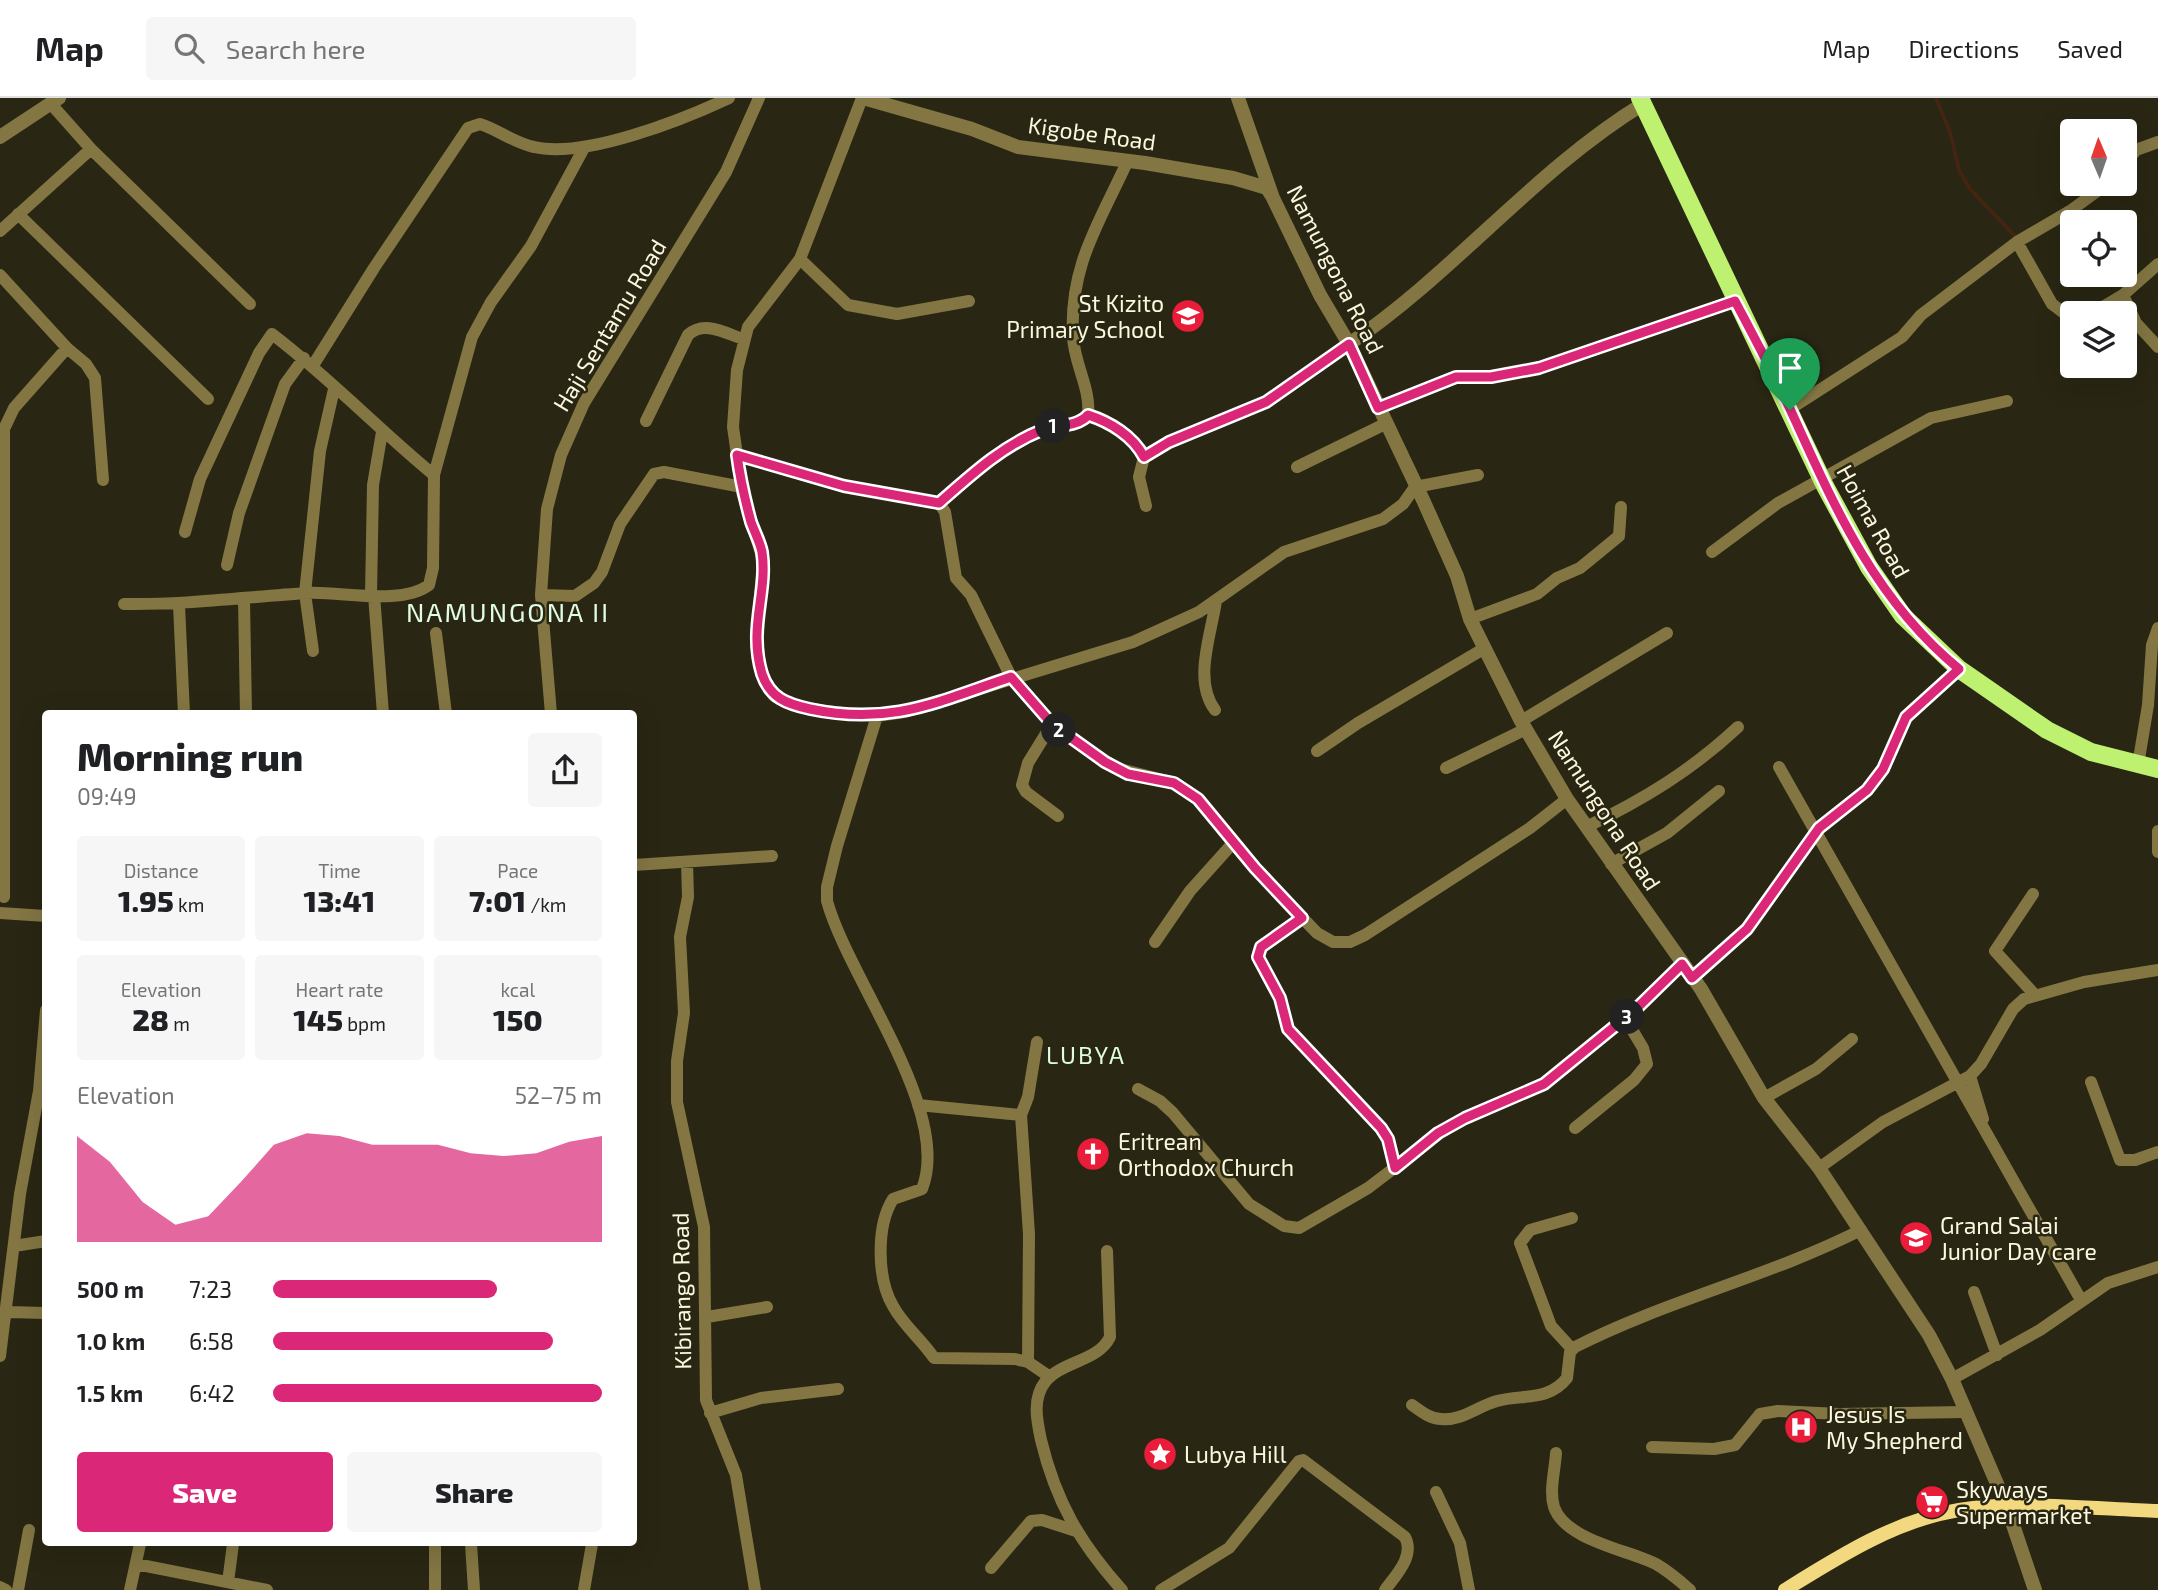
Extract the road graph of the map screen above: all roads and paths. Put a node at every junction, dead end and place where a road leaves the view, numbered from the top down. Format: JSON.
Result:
{"nodes":[{"id":1,"x":729,"y":98,"type":"edge"},
{"id":2,"x":759,"y":98,"type":"edge"},
{"id":3,"x":862,"y":98,"type":"edge"},
{"id":4,"x":1238,"y":98,"type":"edge"},
{"id":5,"x":55,"y":101,"type":"edge"},
{"id":6,"x":1642,"y":101,"type":"edge"},
{"id":7,"x":0,"y":137,"type":"edge"},
{"id":8,"x":2158,"y":142,"type":"edge"},
{"id":9,"x":584,"y":148,"type":"junction"},
{"id":10,"x":91,"y":149,"type":"junction"},
{"id":11,"x":2137,"y":150,"type":"edge"},
{"id":12,"x":1128,"y":160,"type":"junction"},
{"id":13,"x":2091,"y":196,"type":"edge"},
{"id":14,"x":1273,"y":198,"type":"junction"},
{"id":15,"x":19,"y":214,"type":"junction"},
{"id":16,"x":0,"y":231,"type":"edge"},
{"id":17,"x":2017,"y":242,"type":"junction"},
{"id":18,"x":800,"y":259,"type":"junction"},
{"id":19,"x":2158,"y":264,"type":"edge"},
{"id":20,"x":0,"y":275,"type":"edge"},
{"id":21,"x":2123,"y":295,"type":"junction"},
{"id":22,"x":969,"y":301,"type":"dead end"},
{"id":23,"x":1735,"y":301,"type":"junction"},
{"id":24,"x":2113,"y":301,"type":"edge"},
{"id":25,"x":250,"y":304,"type":"dead end"},
{"id":26,"x":2060,"y":310,"type":"edge"},
{"id":27,"x":743,"y":339,"type":"junction"},
{"id":28,"x":1349,"y":344,"type":"junction"},
{"id":29,"x":2158,"y":347,"type":"edge"},
{"id":30,"x":67,"y":348,"type":"junction"},
{"id":31,"x":308,"y":363,"type":"junction"},
{"id":32,"x":334,"y":389,"type":"junction"},
{"id":33,"x":208,"y":399,"type":"dead end"},
{"id":34,"x":2007,"y":401,"type":"dead end"},
{"id":35,"x":1378,"y":408,"type":"junction"},
{"id":36,"x":1790,"y":410,"type":"junction"},
{"id":37,"x":1088,"y":415,"type":"junction"},
{"id":38,"x":646,"y":421,"type":"dead end"},
{"id":39,"x":1385,"y":424,"type":"junction"},
{"id":40,"x":382,"y":432,"type":"junction"},
{"id":41,"x":737,"y":455,"type":"junction"},
{"id":42,"x":1144,"y":457,"type":"junction"},
{"id":43,"x":1297,"y":467,"type":"dead end"},
{"id":44,"x":434,"y":475,"type":"junction"},
{"id":45,"x":1478,"y":475,"type":"dead end"},
{"id":46,"x":1821,"y":478,"type":"junction"},
{"id":47,"x":103,"y":480,"type":"dead end"},
{"id":48,"x":741,"y":487,"type":"junction"},
{"id":49,"x":1415,"y":487,"type":"junction"},
{"id":50,"x":939,"y":503,"type":"junction"},
{"id":51,"x":1146,"y":506,"type":"dead end"},
{"id":52,"x":1621,"y":507,"type":"dead end"},
{"id":53,"x":185,"y":532,"type":"dead end"},
{"id":54,"x":1712,"y":552,"type":"dead end"},
{"id":55,"x":227,"y":565,"type":"dead end"},
{"id":56,"x":305,"y":593,"type":"junction"},
{"id":57,"x":372,"y":595,"type":"junction"},
{"id":58,"x":541,"y":595,"type":"junction"},
{"id":59,"x":244,"y":600,"type":"junction"},
{"id":60,"x":1216,"y":601,"type":"junction"},
{"id":61,"x":124,"y":604,"type":"dead end"},
{"id":62,"x":179,"y":605,"type":"junction"},
{"id":63,"x":1470,"y":619,"type":"junction"},
{"id":64,"x":2158,"y":628,"type":"edge"},
{"id":65,"x":436,"y":633,"type":"dead end"},
{"id":66,"x":1667,"y":634,"type":"dead end"},
{"id":67,"x":1485,"y":648,"type":"junction"},
{"id":68,"x":313,"y":651,"type":"dead end"},
{"id":69,"x":1959,"y":669,"type":"junction"},
{"id":70,"x":3,"y":670,"type":"edge"},
{"id":71,"x":1011,"y":677,"type":"junction"},
{"id":72,"x":184,"y":710,"type":"edge"},
{"id":73,"x":246,"y":710,"type":"edge"},
{"id":74,"x":383,"y":710,"type":"edge"},
{"id":75,"x":446,"y":710,"type":"edge"},
{"id":76,"x":551,"y":710,"type":"edge"},
{"id":77,"x":1216,"y":710,"type":"dead end"},
{"id":78,"x":877,"y":716,"type":"junction"},
{"id":79,"x":1052,"y":724,"type":"junction"},
{"id":80,"x":1524,"y":725,"type":"junction"},
{"id":81,"x":1738,"y":727,"type":"dead end"},
{"id":82,"x":1317,"y":751,"type":"dead end"},
{"id":83,"x":2138,"y":765,"type":"junction"},
{"id":84,"x":1779,"y":767,"type":"dead end"},
{"id":85,"x":1446,"y":768,"type":"dead end"},
{"id":86,"x":2158,"y":769,"type":"edge"},
{"id":87,"x":1719,"y":791,"type":"dead end"},
{"id":88,"x":1567,"y":799,"type":"junction"},
{"id":89,"x":1058,"y":816,"type":"dead end"},
{"id":90,"x":1587,"y":827,"type":"junction"},
{"id":91,"x":2158,"y":831,"type":"edge"},
{"id":92,"x":1233,"y":843,"type":"junction"},
{"id":93,"x":2158,"y":852,"type":"edge"},
{"id":94,"x":772,"y":856,"type":"dead end"},
{"id":95,"x":687,"y":862,"type":"junction"},
{"id":96,"x":1611,"y":864,"type":"junction"},
{"id":97,"x":637,"y":865,"type":"edge"},
{"id":98,"x":2034,"y":894,"type":"dead end"},
{"id":99,"x":4,"y":897,"type":"dead end"},
{"id":100,"x":0,"y":913,"type":"edge"},
{"id":101,"x":42,"y":916,"type":"edge"},
{"id":102,"x":1302,"y":918,"type":"junction"},
{"id":103,"x":1155,"y":942,"type":"dead end"},
{"id":104,"x":1682,"y":964,"type":"junction"},
{"id":105,"x":2158,"y":970,"type":"edge"},
{"id":106,"x":1692,"y":978,"type":"junction"},
{"id":107,"x":2034,"y":993,"type":"junction"},
{"id":108,"x":1625,"y":1018,"type":"junction"},
{"id":109,"x":1852,"y":1039,"type":"dead end"},
{"id":110,"x":1037,"y":1042,"type":"dead end"},
{"id":111,"x":1970,"y":1076,"type":"junction"},
{"id":112,"x":2091,"y":1082,"type":"dead end"},
{"id":113,"x":42,"y":1087,"type":"edge"},
{"id":114,"x":1138,"y":1089,"type":"dead end"},
{"id":115,"x":1764,"y":1098,"type":"junction"},
{"id":116,"x":918,"y":1105,"type":"junction"},
{"id":117,"x":1021,"y":1115,"type":"junction"},
{"id":118,"x":1985,"y":1125,"type":"dead end"},
{"id":119,"x":1575,"y":1128,"type":"dead end"},
{"id":120,"x":2158,"y":1152,"type":"edge"},
{"id":121,"x":1395,"y":1168,"type":"junction"},
{"id":122,"x":1819,"y":1168,"type":"junction"},
{"id":123,"x":1573,"y":1218,"type":"dead end"},
{"id":124,"x":1861,"y":1230,"type":"junction"},
{"id":125,"x":42,"y":1242,"type":"edge"},
{"id":126,"x":14,"y":1246,"type":"junction"},
{"id":127,"x":1107,"y":1251,"type":"dead end"},
{"id":128,"x":2158,"y":1267,"type":"edge"},
{"id":129,"x":1974,"y":1292,"type":"dead end"},
{"id":130,"x":2081,"y":1300,"type":"junction"},
{"id":131,"x":768,"y":1307,"type":"dead end"},
{"id":132,"x":7,"y":1312,"type":"junction"},
{"id":133,"x":42,"y":1314,"type":"edge"},
{"id":134,"x":707,"y":1317,"type":"junction"},
{"id":135,"x":1572,"y":1349,"type":"junction"},
{"id":136,"x":1997,"y":1355,"type":"junction"},
{"id":137,"x":0,"y":1356,"type":"edge"},
{"id":138,"x":1028,"y":1362,"type":"junction"},
{"id":139,"x":1050,"y":1377,"type":"junction"},
{"id":140,"x":1952,"y":1379,"type":"junction"},
{"id":141,"x":838,"y":1390,"type":"dead end"},
{"id":142,"x":1412,"y":1405,"type":"dead end"},
{"id":143,"x":1965,"y":1412,"type":"junction"},
{"id":144,"x":710,"y":1413,"type":"junction"},
{"id":145,"x":1652,"y":1447,"type":"dead end"},
{"id":146,"x":1556,"y":1453,"type":"dead end"},
{"id":147,"x":1436,"y":1492,"type":"dead end"},
{"id":148,"x":2007,"y":1507,"type":"junction"},
{"id":149,"x":2158,"y":1511,"type":"edge"},
{"id":150,"x":29,"y":1530,"type":"dead end"},
{"id":151,"x":1076,"y":1531,"type":"junction"},
{"id":152,"x":140,"y":1546,"type":"edge"},
{"id":153,"x":233,"y":1546,"type":"edge"},
{"id":154,"x":435,"y":1546,"type":"edge"},
{"id":155,"x":471,"y":1546,"type":"edge"},
{"id":156,"x":592,"y":1546,"type":"edge"},
{"id":157,"x":136,"y":1564,"type":"junction"},
{"id":158,"x":991,"y":1568,"type":"dead end"},
{"id":159,"x":228,"y":1582,"type":"junction"},
{"id":160,"x":199,"y":1583,"type":"edge"},
{"id":161,"x":0,"y":1587,"type":"edge"},
{"id":162,"x":252,"y":1589,"type":"edge"},
{"id":163,"x":6,"y":1590,"type":"edge"},
{"id":164,"x":18,"y":1590,"type":"edge"},
{"id":165,"x":130,"y":1590,"type":"edge"},
{"id":166,"x":267,"y":1590,"type":"edge"},
{"id":167,"x":435,"y":1590,"type":"edge"},
{"id":168,"x":474,"y":1590,"type":"edge"},
{"id":169,"x":584,"y":1590,"type":"edge"},
{"id":170,"x":755,"y":1590,"type":"edge"},
{"id":171,"x":1122,"y":1590,"type":"edge"},
{"id":172,"x":1161,"y":1590,"type":"edge"},
{"id":173,"x":1385,"y":1590,"type":"edge"},
{"id":174,"x":1469,"y":1590,"type":"edge"},
{"id":175,"x":1690,"y":1590,"type":"edge"},
{"id":176,"x":1785,"y":1590,"type":"edge"},
{"id":177,"x":2035,"y":1590,"type":"edge"}],
"edges":[{"from":1,"to":9,"type":"street"},
{"from":2,"to":58,"type":"street","name":"Haji Sentamu Road"},
{"from":3,"to":12,"type":"street","name":"Kigobe Road"},
{"from":3,"to":18,"type":"street"},
{"from":4,"to":14,"type":"street","name":"Namungona Road"},
{"from":5,"to":7,"type":"street"},
{"from":5,"to":10,"type":"street"},
{"from":6,"to":23,"type":"main road","name":"Hoima Road"},
{"from":6,"to":28,"type":"street"},
{"from":8,"to":11,"type":"street"},
{"from":9,"to":31,"type":"street"},
{"from":9,"to":44,"type":"street"},
{"from":10,"to":15,"type":"street"},
{"from":10,"to":25,"type":"street"},
{"from":12,"to":14,"type":"street","name":"Kigobe Road"},
{"from":12,"to":37,"type":"street"},
{"from":13,"to":17,"type":"street"},
{"from":14,"to":28,"type":"street","name":"Namungona Road"},
{"from":15,"to":16,"type":"street"},
{"from":15,"to":33,"type":"street"},
{"from":17,"to":26,"type":"street"},
{"from":17,"to":36,"type":"street"},
{"from":18,"to":22,"type":"street"},
{"from":18,"to":27,"type":"street"},
{"from":19,"to":21,"type":"street"},
{"from":20,"to":30,"type":"street"},
{"from":21,"to":24,"type":"street"},
{"from":21,"to":29,"type":"street"},
{"from":23,"to":35,"type":"street"},
{"from":23,"to":36,"type":"main road","name":"Hoima Road"},
{"from":27,"to":38,"type":"street"},
{"from":27,"to":41,"type":"street"},
{"from":28,"to":35,"type":"street","name":"Namungona Road"},
{"from":28,"to":42,"type":"street"},
{"from":30,"to":47,"type":"street"},
{"from":30,"to":70,"type":"street"},
{"from":31,"to":32,"type":"street"},
{"from":31,"to":53,"type":"street"},
{"from":31,"to":55,"type":"street"},
{"from":32,"to":40,"type":"street"},
{"from":32,"to":56,"type":"street"},
{"from":34,"to":46,"type":"street"},
{"from":35,"to":39,"type":"street","name":"Namungona Road"},
{"from":36,"to":46,"type":"main road","name":"Hoima Road"},
{"from":37,"to":42,"type":"street"},
{"from":37,"to":50,"type":"street"},
{"from":39,"to":43,"type":"street"},
{"from":39,"to":49,"type":"street","name":"Namungona Road"},
{"from":40,"to":44,"type":"street"},
{"from":40,"to":57,"type":"street"},
{"from":41,"to":48,"type":"street"},
{"from":41,"to":50,"type":"street"},
{"from":42,"to":51,"type":"street"},
{"from":44,"to":57,"type":"street"},
{"from":45,"to":49,"type":"street"},
{"from":46,"to":54,"type":"street"},
{"from":46,"to":69,"type":"main road","name":"Hoima Road"},
{"from":48,"to":58,"type":"street"},
{"from":48,"to":78,"type":"street"},
{"from":49,"to":60,"type":"street"},
{"from":49,"to":63,"type":"street","name":"Namungona Road"},
{"from":50,"to":71,"type":"street"},
{"from":52,"to":63,"type":"street"},
{"from":56,"to":57,"type":"street"},
{"from":56,"to":59,"type":"street"},
{"from":56,"to":68,"type":"street"},
{"from":57,"to":74,"type":"street"},
{"from":58,"to":76,"type":"street","name":"Haji Sentamu Road"},
{"from":59,"to":62,"type":"street"},
{"from":59,"to":73,"type":"street"},
{"from":60,"to":71,"type":"street"},
{"from":60,"to":77,"type":"street"},
{"from":61,"to":62,"type":"street"},
{"from":62,"to":72,"type":"street"},
{"from":63,"to":67,"type":"street","name":"Namungona Road"},
{"from":64,"to":83,"type":"street"},
{"from":65,"to":75,"type":"street"},
{"from":66,"to":80,"type":"street"},
{"from":67,"to":80,"type":"street","name":"Namungona Road"},
{"from":67,"to":82,"type":"street"},
{"from":69,"to":83,"type":"main road","name":"Hoima Road"},
{"from":69,"to":106,"type":"street"},
{"from":70,"to":99,"type":"street"},
{"from":71,"to":78,"type":"street"},
{"from":71,"to":79,"type":"street"},
{"from":78,"to":116,"type":"street"},
{"from":79,"to":89,"type":"street"},
{"from":79,"to":92,"type":"street"},
{"from":80,"to":85,"type":"street"},
{"from":80,"to":88,"type":"street","name":"Namungona Road"},
{"from":81,"to":90,"type":"street"},
{"from":83,"to":86,"type":"main road","name":"Hoima Road"},
{"from":84,"to":130,"type":"street"},
{"from":87,"to":96,"type":"street"},
{"from":88,"to":90,"type":"street","name":"Namungona Road"},
{"from":88,"to":102,"type":"street"},
{"from":90,"to":96,"type":"street","name":"Namungona Road"},
{"from":91,"to":93,"type":"street"},
{"from":92,"to":102,"type":"street"},
{"from":92,"to":103,"type":"street"},
{"from":94,"to":95,"type":"street"},
{"from":95,"to":97,"type":"street"},
{"from":95,"to":134,"type":"street","name":"Kibirango Road"},
{"from":96,"to":104,"type":"street","name":"Namungona Road"},
{"from":98,"to":107,"type":"street"},
{"from":100,"to":101,"type":"street"},
{"from":102,"to":121,"type":"street"},
{"from":104,"to":106,"type":"street","name":"Namungona Road"},
{"from":104,"to":108,"type":"street"},
{"from":105,"to":107,"type":"street"},
{"from":106,"to":115,"type":"street","name":"Namungona Road"},
{"from":107,"to":111,"type":"street"},
{"from":108,"to":119,"type":"street"},
{"from":108,"to":121,"type":"street"},
{"from":109,"to":115,"type":"street"},
{"from":110,"to":117,"type":"street"},
{"from":111,"to":118,"type":"street"},
{"from":111,"to":122,"type":"street"},
{"from":112,"to":120,"type":"street"},
{"from":113,"to":126,"type":"street"},
{"from":114,"to":121,"type":"street"},
{"from":115,"to":122,"type":"street","name":"Namungona Road"},
{"from":116,"to":117,"type":"street"},
{"from":116,"to":138,"type":"street"},
{"from":117,"to":138,"type":"street"},
{"from":122,"to":124,"type":"street","name":"Namungona Road"},
{"from":123,"to":135,"type":"street"},
{"from":124,"to":135,"type":"street"},
{"from":124,"to":140,"type":"street","name":"Namungona Road"},
{"from":125,"to":126,"type":"street"},
{"from":126,"to":132,"type":"street"},
{"from":127,"to":139,"type":"street"},
{"from":128,"to":130,"type":"street"},
{"from":129,"to":136,"type":"street"},
{"from":130,"to":136,"type":"street"},
{"from":131,"to":134,"type":"street"},
{"from":132,"to":133,"type":"street"},
{"from":132,"to":137,"type":"street"},
{"from":134,"to":144,"type":"street","name":"Kibirango Road"},
{"from":135,"to":142,"type":"street"},
{"from":136,"to":140,"type":"street"},
{"from":138,"to":139,"type":"street"},
{"from":139,"to":151,"type":"street"},
{"from":140,"to":143,"type":"street","name":"Namungona Road"},
{"from":141,"to":144,"type":"street"},
{"from":143,"to":145,"type":"street"},
{"from":143,"to":148,"type":"street","name":"Namungona Road"},
{"from":144,"to":170,"type":"street","name":"Kibirango Road"},
{"from":146,"to":175,"type":"street"},
{"from":147,"to":174,"type":"street"},
{"from":148,"to":149,"type":"main road"},
{"from":148,"to":176,"type":"main road"},
{"from":148,"to":177,"type":"street","name":"Namungona Road"},
{"from":150,"to":164,"type":"street"},
{"from":151,"to":158,"type":"street"},
{"from":151,"to":171,"type":"street"},
{"from":152,"to":157,"type":"street"},
{"from":153,"to":159,"type":"street"},
{"from":154,"to":167,"type":"street"},
{"from":155,"to":168,"type":"street"},
{"from":156,"to":169,"type":"street"},
{"from":157,"to":160,"type":"street"},
{"from":157,"to":165,"type":"street"},
{"from":159,"to":160,"type":"street"},
{"from":159,"to":162,"type":"street"},
{"from":161,"to":163,"type":"street"},
{"from":162,"to":166,"type":"street"},
{"from":172,"to":173,"type":"street"}]}
